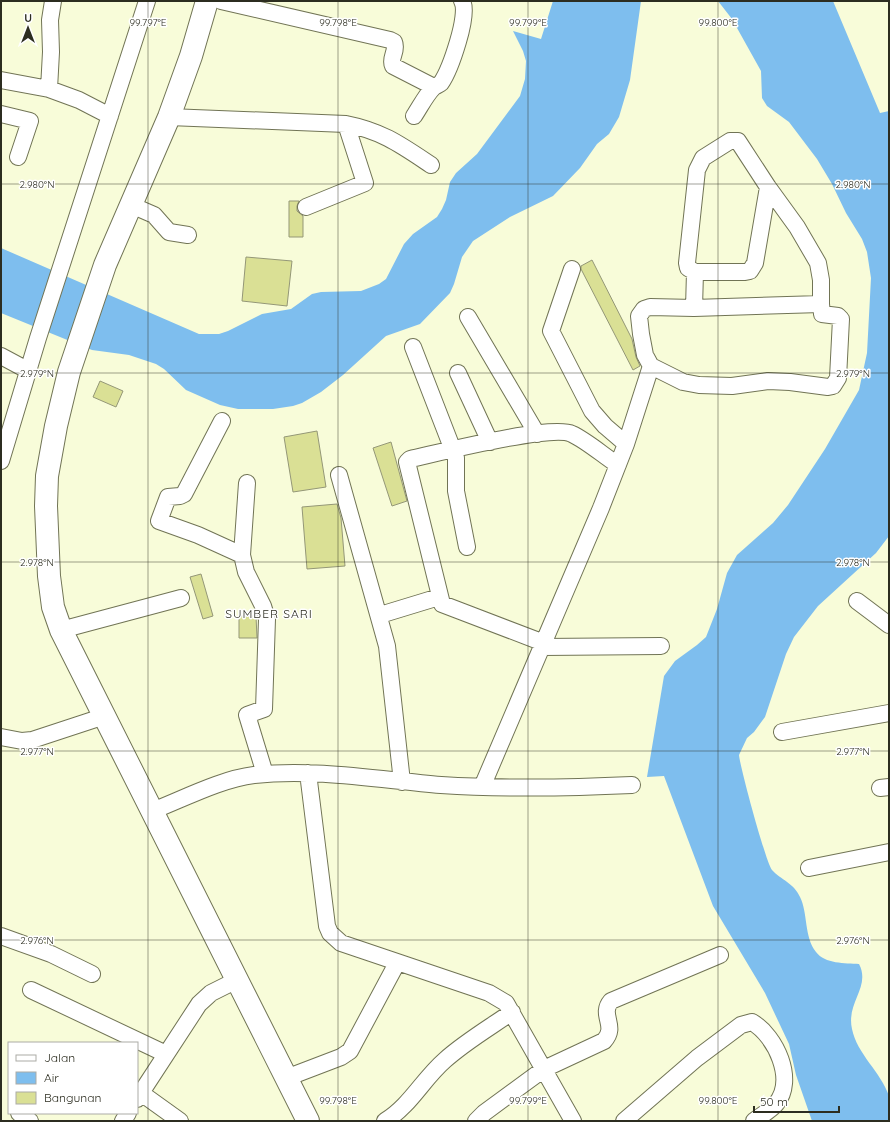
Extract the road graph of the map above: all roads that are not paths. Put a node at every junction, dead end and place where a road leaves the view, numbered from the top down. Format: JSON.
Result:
{"nodes":[{"id":1,"x":54,"y":1,"type":"edge"},
{"id":2,"x":147,"y":1,"type":"edge"},
{"id":3,"x":207,"y":1,"type":"edge"},
{"id":4,"x":220,"y":1,"type":"edge"},
{"id":5,"x":462,"y":1,"type":"edge"},
{"id":6,"x":1,"y":80,"type":"edge"},
{"id":7,"x":434,"y":87,"type":"junction"},
{"id":8,"x":49,"y":88,"type":"junction"},
{"id":9,"x":1,"y":114,"type":"edge"},
{"id":10,"x":110,"y":116,"type":"junction"},
{"id":11,"x":169,"y":116,"type":"junction"},
{"id":12,"x":414,"y":116,"type":"dead end"},
{"id":13,"x":346,"y":124,"type":"junction"},
{"id":14,"x":18,"y":157,"type":"dead end"},
{"id":15,"x":431,"y":165,"type":"dead end"},
{"id":16,"x":768,"y":187,"type":"junction"},
{"id":17,"x":131,"y":205,"type":"junction"},
{"id":18,"x":306,"y":207,"type":"dead end"},
{"id":19,"x":188,"y":235,"type":"dead end"},
{"id":20,"x":572,"y":269,"type":"dead end"},
{"id":21,"x":695,"y":272,"type":"junction"},
{"id":22,"x":821,"y":304,"type":"junction"},
{"id":23,"x":694,"y":308,"type":"junction"},
{"id":24,"x":468,"y":317,"type":"dead end"},
{"id":25,"x":413,"y":347,"type":"dead end"},
{"id":26,"x":1,"y":356,"type":"edge"},
{"id":27,"x":651,"y":366,"type":"junction"},
{"id":28,"x":29,"y":371,"type":"junction"},
{"id":29,"x":458,"y":373,"type":"dead end"},
{"id":30,"x":222,"y":421,"type":"dead end"},
{"id":31,"x":538,"y":434,"type":"junction"},
{"id":32,"x":490,"y":442,"type":"junction"},
{"id":33,"x":626,"y":444,"type":"junction"},
{"id":34,"x":453,"y":449,"type":"junction"},
{"id":35,"x":1,"y":461,"type":"edge"},
{"id":36,"x":618,"y":465,"type":"junction"},
{"id":37,"x":339,"y":475,"type":"dead end"},
{"id":38,"x":247,"y":483,"type":"dead end"},
{"id":39,"x":467,"y":547,"type":"dead end"},
{"id":40,"x":242,"y":555,"type":"junction"},
{"id":41,"x":439,"y":597,"type":"junction"},
{"id":42,"x":181,"y":598,"type":"dead end"},
{"id":43,"x":857,"y":601,"type":"dead end"},
{"id":44,"x":380,"y":615,"type":"junction"},
{"id":45,"x":889,"y":625,"type":"edge"},
{"id":46,"x":61,"y":630,"type":"junction"},
{"id":47,"x":543,"y":645,"type":"junction"},
{"id":48,"x":661,"y":646,"type":"dead end"},
{"id":49,"x":889,"y":713,"type":"edge"},
{"id":50,"x":105,"y":716,"type":"junction"},
{"id":51,"x":782,"y":732,"type":"dead end"},
{"id":52,"x":1,"y":737,"type":"edge"},
{"id":53,"x":265,"y":774,"type":"junction"},
{"id":54,"x":308,"y":774,"type":"junction"},
{"id":55,"x":402,"y":782,"type":"junction"},
{"id":56,"x":632,"y":785,"type":"dead end"},
{"id":57,"x":482,"y":788,"type":"junction"},
{"id":58,"x":152,"y":811,"type":"junction"},
{"id":59,"x":889,"y":852,"type":"edge"},
{"id":60,"x":809,"y":868,"type":"dead end"},
{"id":61,"x":1,"y":936,"type":"edge"},
{"id":62,"x":720,"y":955,"type":"dead end"},
{"id":63,"x":397,"y":963,"type":"junction"},
{"id":64,"x":92,"y":974,"type":"dead end"},
{"id":65,"x":237,"y":980,"type":"junction"},
{"id":66,"x":31,"y":990,"type":"dead end"},
{"id":67,"x":512,"y":1012,"type":"junction"},
{"id":68,"x":166,"y":1054,"type":"junction"},
{"id":69,"x":544,"y":1069,"type":"junction"},
{"id":70,"x":286,"y":1078,"type":"junction"},
{"id":71,"x":139,"y":1096,"type":"edge"},
{"id":72,"x":21,"y":1114,"type":"edge"},
{"id":73,"x":30,"y":1121,"type":"edge"},
{"id":74,"x":180,"y":1121,"type":"edge"},
{"id":75,"x":308,"y":1121,"type":"edge"},
{"id":76,"x":385,"y":1121,"type":"edge"},
{"id":77,"x":476,"y":1121,"type":"edge"},
{"id":78,"x":573,"y":1121,"type":"edge"},
{"id":79,"x":624,"y":1121,"type":"edge"},
{"id":80,"x":754,"y":1121,"type":"edge"}],
"edges":[{"from":1,"to":8,"type":"street"},
{"from":2,"to":10,"type":"street"},
{"from":3,"to":11,"type":"highway"},
{"from":4,"to":7,"type":"street"},
{"from":5,"to":7,"type":"street"},
{"from":6,"to":8,"type":"street"},
{"from":7,"to":12,"type":"street"},
{"from":8,"to":10,"type":"street"},
{"from":9,"to":14,"type":"street"},
{"from":10,"to":28,"type":"street"},
{"from":11,"to":13,"type":"street"},
{"from":11,"to":17,"type":"highway"},
{"from":13,"to":15,"type":"street"},
{"from":13,"to":18,"type":"street"},
{"from":16,"to":21,"type":"street"},
{"from":16,"to":21,"type":"street"},
{"from":16,"to":22,"type":"street"},
{"from":17,"to":19,"type":"street"},
{"from":17,"to":46,"type":"highway"},
{"from":20,"to":33,"type":"street"},
{"from":21,"to":23,"type":"street"},
{"from":22,"to":23,"type":"street"},
{"from":22,"to":27,"type":"street"},
{"from":23,"to":27,"type":"street"},
{"from":24,"to":31,"type":"street"},
{"from":25,"to":34,"type":"street"},
{"from":26,"to":28,"type":"street"},
{"from":27,"to":33,"type":"street"},
{"from":28,"to":35,"type":"street"},
{"from":29,"to":32,"type":"street"},
{"from":30,"to":40,"type":"street"},
{"from":31,"to":32,"type":"street"},
{"from":31,"to":36,"type":"street"},
{"from":32,"to":34,"type":"street"},
{"from":33,"to":36,"type":"street"},
{"from":34,"to":39,"type":"street"},
{"from":34,"to":41,"type":"street"},
{"from":36,"to":47,"type":"street"},
{"from":37,"to":44,"type":"street"},
{"from":38,"to":40,"type":"street"},
{"from":40,"to":53,"type":"street"},
{"from":41,"to":44,"type":"street"},
{"from":41,"to":47,"type":"street"},
{"from":42,"to":46,"type":"street"},
{"from":43,"to":45,"type":"street"},
{"from":44,"to":55,"type":"street"},
{"from":46,"to":50,"type":"highway"},
{"from":47,"to":48,"type":"street"},
{"from":47,"to":57,"type":"street"},
{"from":49,"to":51,"type":"street"},
{"from":50,"to":52,"type":"street"},
{"from":50,"to":58,"type":"highway"},
{"from":53,"to":54,"type":"street"},
{"from":53,"to":58,"type":"street"},
{"from":54,"to":55,"type":"street"},
{"from":54,"to":63,"type":"street"},
{"from":55,"to":57,"type":"street"},
{"from":56,"to":57,"type":"street"},
{"from":58,"to":65,"type":"highway"},
{"from":59,"to":60,"type":"street"},
{"from":61,"to":64,"type":"street"},
{"from":62,"to":69,"type":"street"},
{"from":63,"to":67,"type":"street"},
{"from":63,"to":70,"type":"street"},
{"from":65,"to":68,"type":"street"},
{"from":65,"to":70,"type":"highway"},
{"from":66,"to":68,"type":"street"},
{"from":67,"to":69,"type":"street"},
{"from":67,"to":76,"type":"street"},
{"from":68,"to":71,"type":"street"},
{"from":69,"to":77,"type":"street"},
{"from":69,"to":78,"type":"street"},
{"from":70,"to":75,"type":"highway"},
{"from":71,"to":74,"type":"street"},
{"from":72,"to":73,"type":"street"},
{"from":79,"to":80,"type":"street"}]}
